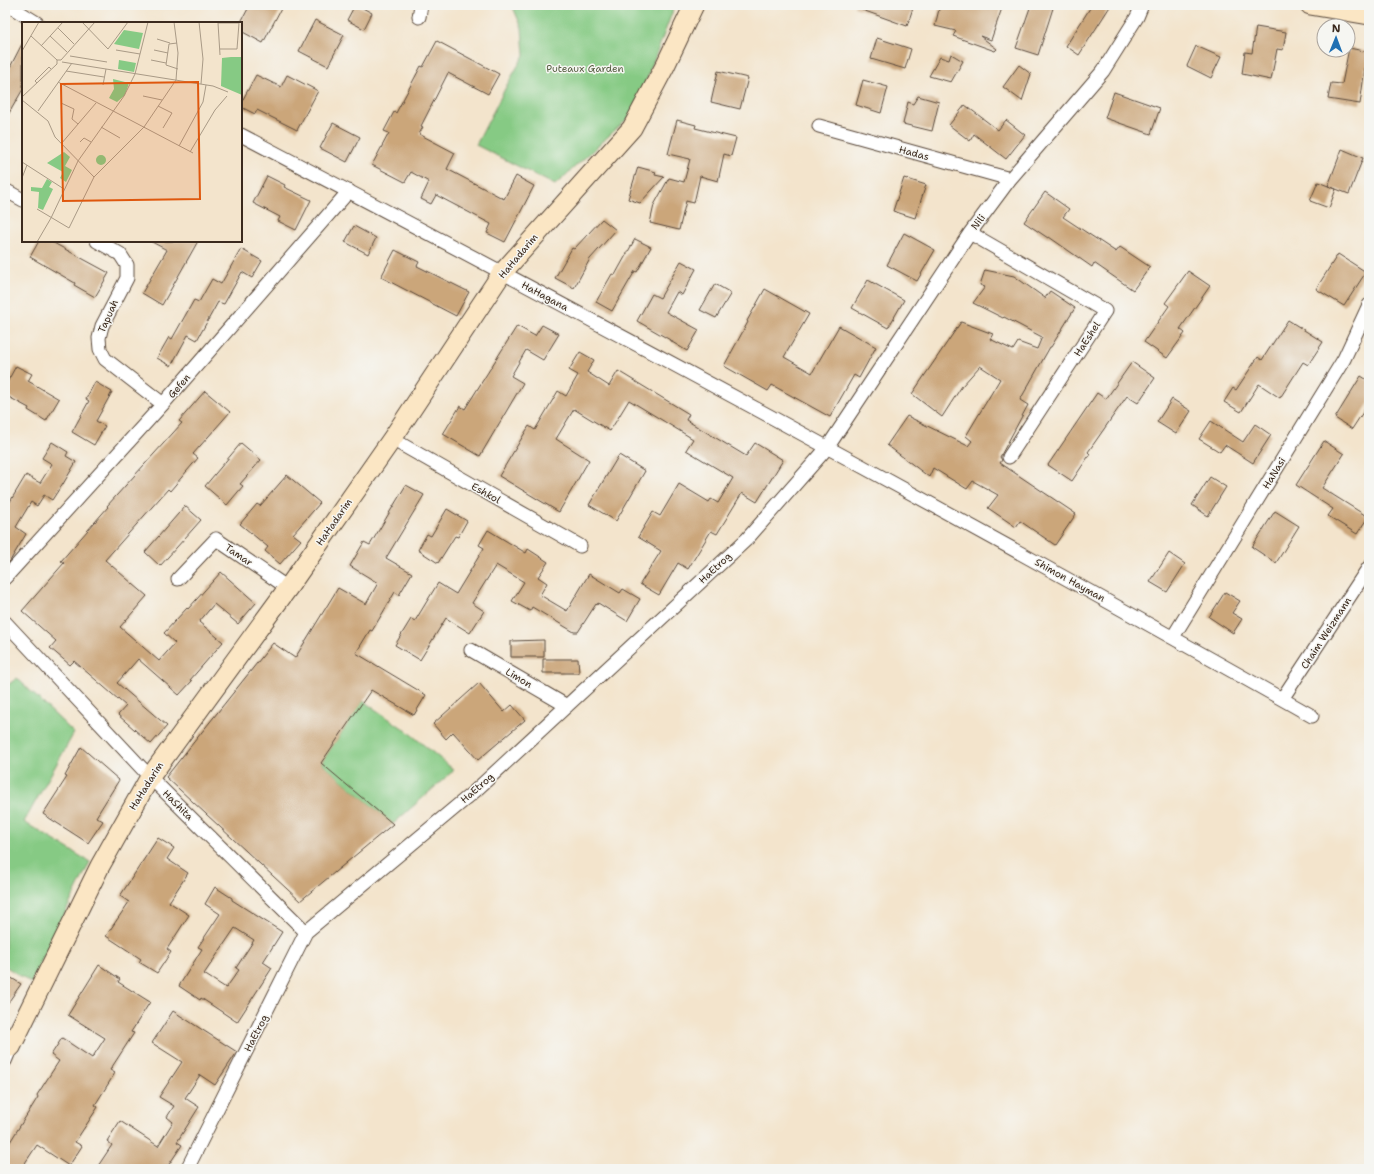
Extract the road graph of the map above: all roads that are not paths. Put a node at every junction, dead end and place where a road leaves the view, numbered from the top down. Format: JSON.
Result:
{"nodes":[{"id":1,"x":8,"y":5,"type":"edge"},
{"id":2,"x":694,"y":5,"type":"edge"},
{"id":3,"x":1142,"y":5,"type":"edge"},
{"id":4,"x":1310,"y":5,"type":"edge"},
{"id":5,"x":1369,"y":15,"type":"edge"},
{"id":6,"x":35,"y":22,"type":"edge"},
{"id":7,"x":819,"y":126,"type":"dead end"},
{"id":8,"x":242,"y":136,"type":"edge"},
{"id":9,"x":1010,"y":179,"type":"junction"},
{"id":10,"x":5,"y":190,"type":"edge"},
{"id":11,"x":349,"y":191,"type":"junction"},
{"id":12,"x":22,"y":199,"type":"edge"},
{"id":13,"x":970,"y":233,"type":"junction"},
{"id":14,"x":99,"y":242,"type":"edge"},
{"id":15,"x":502,"y":272,"type":"junction"},
{"id":16,"x":1369,"y":305,"type":"edge"},
{"id":17,"x":163,"y":404,"type":"junction"},
{"id":18,"x":392,"y":439,"type":"junction"},
{"id":19,"x":826,"y":448,"type":"junction"},
{"id":20,"x":1009,"y":457,"type":"dead end"},
{"id":21,"x":580,"y":546,"type":"dead end"},
{"id":22,"x":1369,"y":567,"type":"edge"},
{"id":23,"x":5,"y":578,"type":"edge"},
{"id":24,"x":178,"y":580,"type":"dead end"},
{"id":25,"x":288,"y":588,"type":"junction"},
{"id":26,"x":5,"y":622,"type":"edge"},
{"id":27,"x":1173,"y":637,"type":"junction"},
{"id":28,"x":471,"y":650,"type":"dead end"},
{"id":29,"x":1282,"y":699,"type":"junction"},
{"id":30,"x":567,"y":706,"type":"junction"},
{"id":31,"x":1312,"y":716,"type":"dead end"},
{"id":32,"x":150,"y":776,"type":"junction"},
{"id":33,"x":306,"y":932,"type":"junction"},
{"id":34,"x":7,"y":1050,"type":"edge"},
{"id":35,"x":187,"y":1169,"type":"edge"}],
"edges":[{"from":1,"to":6,"type":"street"},
{"from":2,"to":15,"type":"street","name":"HaHadarim"},
{"from":3,"to":9,"type":"street","name":"Nili"},
{"from":4,"to":5,"type":"street"},
{"from":7,"to":9,"type":"street","name":"Hadas"},
{"from":8,"to":11,"type":"street","name":"HaHagana"},
{"from":9,"to":13,"type":"street","name":"Nili"},
{"from":10,"to":12,"type":"street"},
{"from":11,"to":15,"type":"street","name":"HaHagana"},
{"from":11,"to":17,"type":"street","name":"Gefen"},
{"from":13,"to":19,"type":"street","name":"Nili"},
{"from":13,"to":20,"type":"street","name":"HaEshel"},
{"from":14,"to":17,"type":"street","name":"Tapuah"},
{"from":15,"to":18,"type":"street","name":"HaHadarim"},
{"from":15,"to":19,"type":"street","name":"HaHagana"},
{"from":16,"to":27,"type":"street","name":"HaNasi"},
{"from":17,"to":23,"type":"street","name":"Gefen"},
{"from":18,"to":21,"type":"street","name":"Eshkol"},
{"from":18,"to":25,"type":"street","name":"HaHadarim"},
{"from":19,"to":27,"type":"street","name":"Shimon Hayman"},
{"from":19,"to":30,"type":"street","name":"HaEtrog"},
{"from":22,"to":29,"type":"street","name":"Chaim Weizmann"},
{"from":24,"to":25,"type":"street","name":"Tamar"},
{"from":25,"to":32,"type":"street","name":"HaHadarim"},
{"from":26,"to":32,"type":"street","name":"HaShita"},
{"from":27,"to":29,"type":"street","name":"Shimon Hayman"},
{"from":28,"to":30,"type":"street","name":"Limon"},
{"from":29,"to":31,"type":"street","name":"Shimon Hayman"},
{"from":30,"to":33,"type":"street","name":"HaEtrog"},
{"from":32,"to":33,"type":"street","name":"HaShita"},
{"from":32,"to":34,"type":"street","name":"HaHadarim"},
{"from":33,"to":35,"type":"street","name":"HaEtrog"}]}
